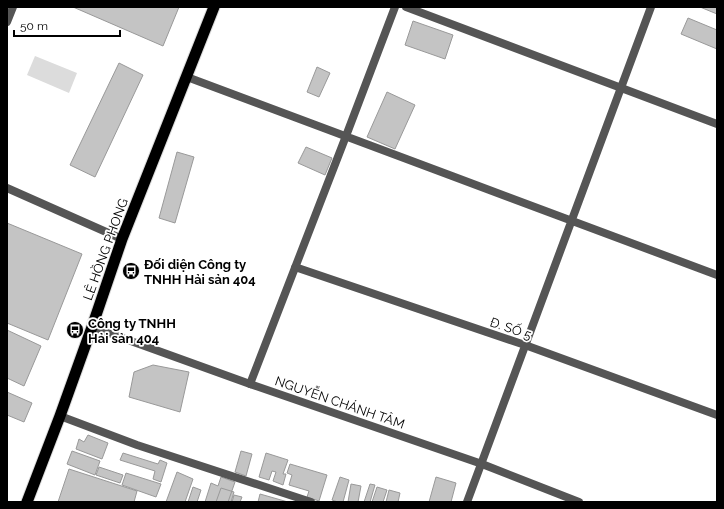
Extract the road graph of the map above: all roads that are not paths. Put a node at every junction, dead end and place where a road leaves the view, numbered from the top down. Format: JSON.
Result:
{"nodes":[{"id":1,"x":13,"y":7,"type":"edge"},
{"id":2,"x":214,"y":7,"type":"edge"},
{"id":3,"x":395,"y":7,"type":"edge"},
{"id":4,"x":406,"y":7,"type":"edge"},
{"id":5,"x":651,"y":7,"type":"edge"},
{"id":6,"x":7,"y":22,"type":"edge"},
{"id":7,"x":187,"y":77,"type":"junction"},
{"id":8,"x":621,"y":88,"type":"junction"},
{"id":9,"x":717,"y":124,"type":"edge"},
{"id":10,"x":346,"y":136,"type":"junction"},
{"id":11,"x":7,"y":188,"type":"edge"},
{"id":12,"x":571,"y":222,"type":"junction"},
{"id":13,"x":122,"y":239,"type":"junction"},
{"id":14,"x":295,"y":267,"type":"junction"},
{"id":15,"x":717,"y":275,"type":"edge"},
{"id":16,"x":92,"y":327,"type":"junction"},
{"id":17,"x":526,"y":345,"type":"junction"},
{"id":18,"x":250,"y":384,"type":"junction"},
{"id":19,"x":717,"y":415,"type":"edge"},
{"id":20,"x":60,"y":416,"type":"junction"},
{"id":21,"x":482,"y":464,"type":"junction"},
{"id":22,"x":27,"y":502,"type":"edge"},
{"id":23,"x":311,"y":502,"type":"edge"},
{"id":24,"x":467,"y":502,"type":"edge"},
{"id":25,"x":579,"y":502,"type":"edge"}],
"edges":[{"from":1,"to":6,"type":"street"},
{"from":2,"to":7,"type":"highway","name":"LÊ HỒNG PHONG"},
{"from":3,"to":10,"type":"street"},
{"from":4,"to":8,"type":"street"},
{"from":5,"to":8,"type":"street"},
{"from":7,"to":10,"type":"street"},
{"from":7,"to":13,"type":"highway","name":"LÊ HỒNG PHONG"},
{"from":8,"to":9,"type":"street"},
{"from":8,"to":12,"type":"street"},
{"from":10,"to":12,"type":"street"},
{"from":10,"to":14,"type":"street"},
{"from":11,"to":13,"type":"street"},
{"from":12,"to":15,"type":"street"},
{"from":12,"to":17,"type":"street"},
{"from":13,"to":16,"type":"highway","name":"LÊ HỒNG PHONG"},
{"from":14,"to":17,"type":"street","name":"Đ. SỐ 5"},
{"from":14,"to":18,"type":"street"},
{"from":16,"to":18,"type":"street","name":"NGUYỄN CHÁNH TÂM"},
{"from":16,"to":20,"type":"highway","name":"LÊ HỒNG PHONG"},
{"from":17,"to":19,"type":"street","name":"Đ. SỐ 5"},
{"from":17,"to":21,"type":"street"},
{"from":18,"to":21,"type":"street","name":"NGUYỄN CHÁNH TÂM"},
{"from":20,"to":22,"type":"highway","name":"LÊ HỒNG PHONG"},
{"from":20,"to":23,"type":"street"},
{"from":21,"to":24,"type":"street"},
{"from":21,"to":25,"type":"street","name":"NGUYỄN CHÁNH TÂM"}]}
